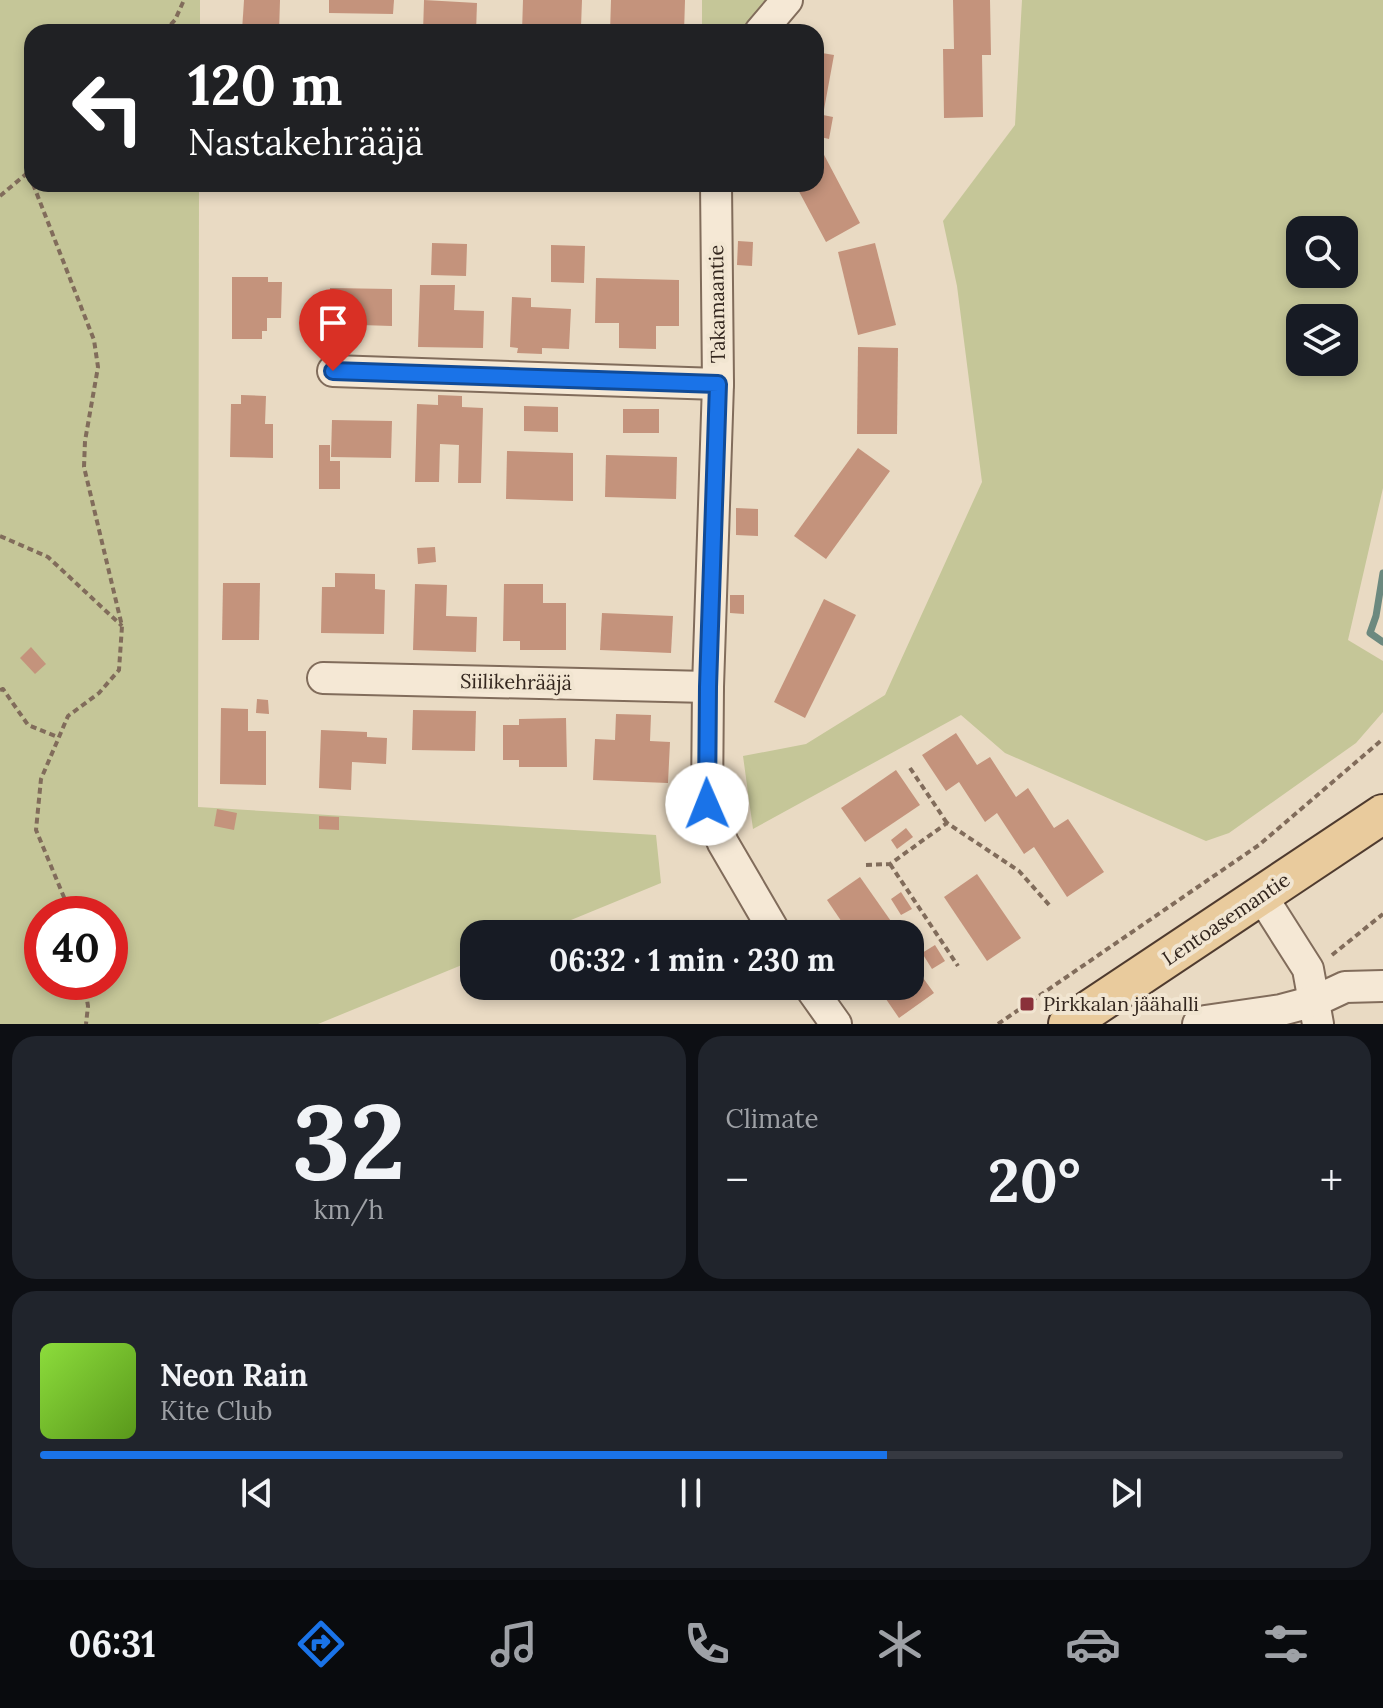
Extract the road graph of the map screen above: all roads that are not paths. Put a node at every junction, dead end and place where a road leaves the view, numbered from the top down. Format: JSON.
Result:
{"nodes":[{"id":1,"x":787,"y":0,"type":"edge"},
{"id":2,"x":767,"y":24,"type":"edge"},
{"id":3,"x":716,"y":192,"type":"edge"},
{"id":4,"x":333,"y":371,"type":"dead end"},
{"id":5,"x":718,"y":384,"type":"junction"},
{"id":6,"x":323,"y":678,"type":"dead end"},
{"id":7,"x":708,"y":687,"type":"junction"},
{"id":8,"x":1383,"y":814,"type":"edge"},
{"id":9,"x":1261,"y":895,"type":"junction"},
{"id":10,"x":768,"y":920,"type":"edge"},
{"id":11,"x":1383,"y":986,"type":"edge"},
{"id":12,"x":819,"y":1000,"type":"edge"},
{"id":13,"x":1317,"y":1012,"type":"edge"},
{"id":14,"x":836,"y":1024,"type":"edge"},
{"id":15,"x":1068,"y":1024,"type":"edge"},
{"id":16,"x":1198,"y":1024,"type":"edge"}],
"edges":[{"from":1,"to":2,"type":"street"},
{"from":3,"to":5,"type":"street","name":"Takamaantie"},
{"from":4,"to":5,"type":"street"},
{"from":5,"to":7,"type":"street","name":"Takamaantie"},
{"from":6,"to":7,"type":"street","name":"Siilikehrääjä"},
{"from":7,"to":10,"type":"street","name":"Takamaantie"},
{"from":8,"to":9,"type":"main road","name":"Lentoasemantie"},
{"from":9,"to":13,"type":"street"},
{"from":9,"to":15,"type":"main road","name":"Lentoasemantie"},
{"from":11,"to":13,"type":"street"},
{"from":12,"to":14,"type":"street"},
{"from":13,"to":16,"type":"street"}]}
